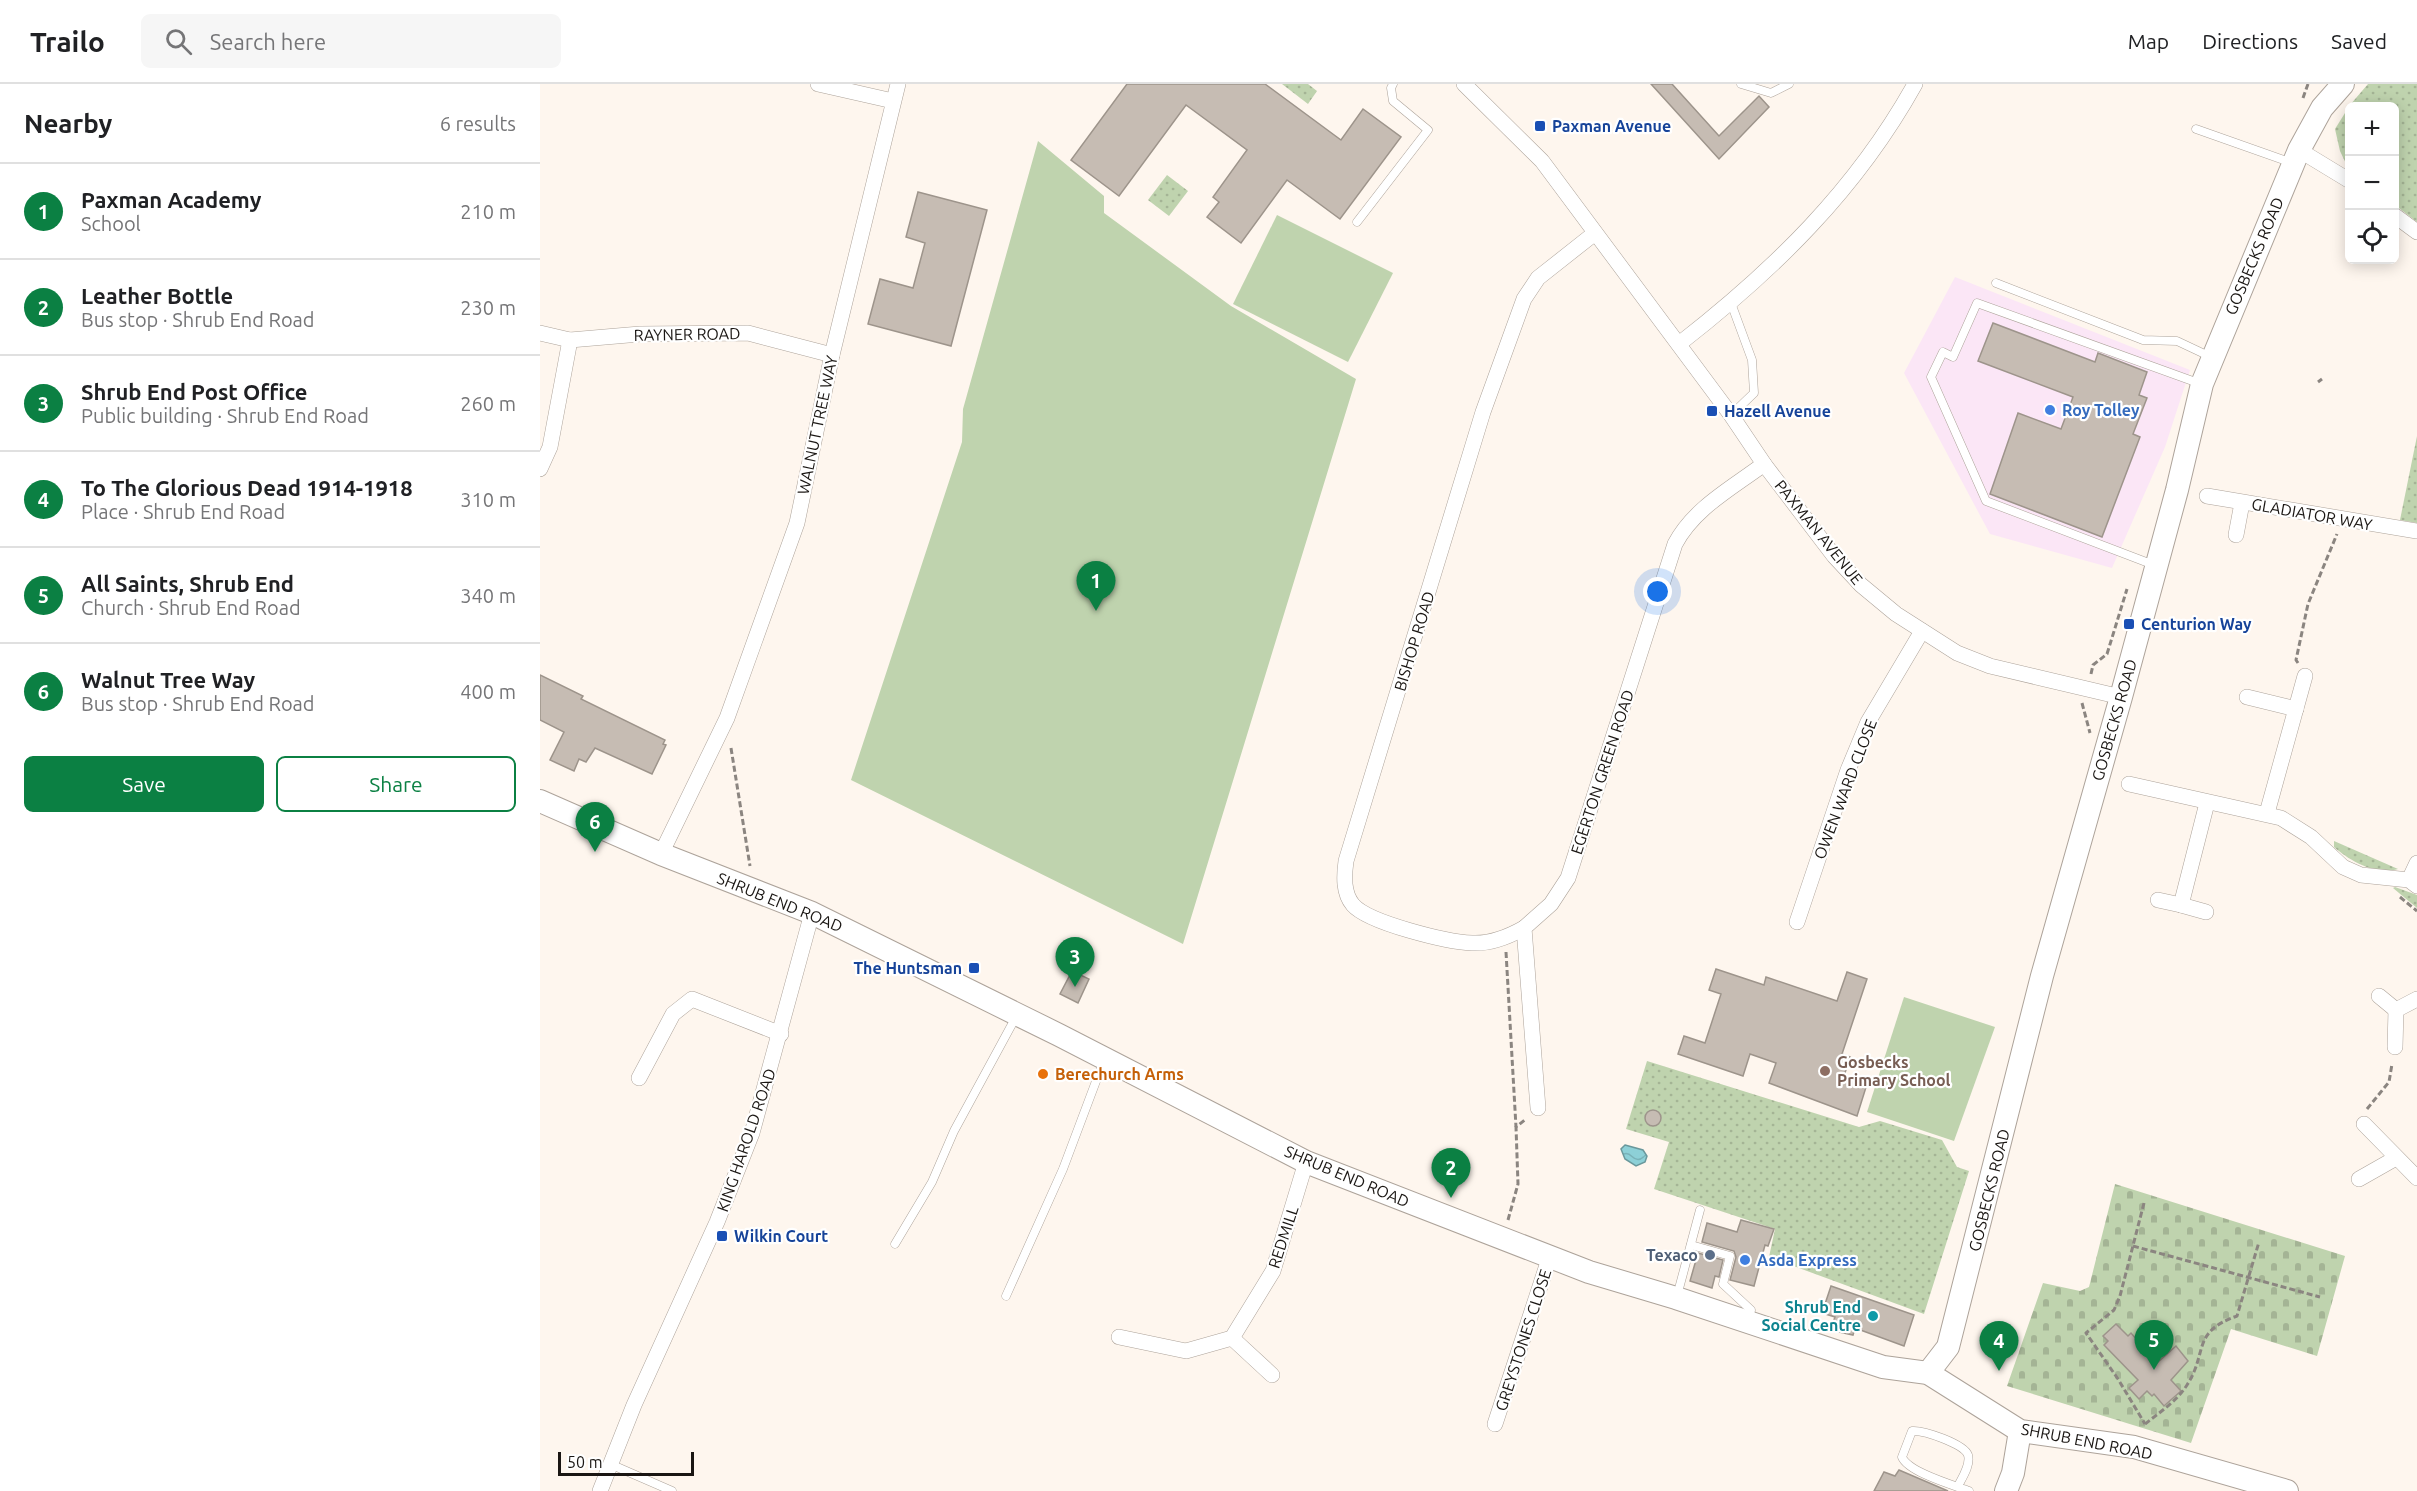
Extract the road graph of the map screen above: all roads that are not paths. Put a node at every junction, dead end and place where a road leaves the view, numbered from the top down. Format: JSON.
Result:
{"nodes":[{"id":1,"x":818,"y":84,"type":"edge"},
{"id":2,"x":898,"y":84,"type":"edge"},
{"id":3,"x":1393,"y":84,"type":"edge"},
{"id":4,"x":1464,"y":84,"type":"edge"},
{"id":5,"x":1741,"y":84,"type":"edge"},
{"id":6,"x":1789,"y":84,"type":"edge"},
{"id":7,"x":1915,"y":84,"type":"edge"},
{"id":8,"x":2343,"y":84,"type":"edge"},
{"id":9,"x":893,"y":101,"type":"junction"},
{"id":10,"x":2196,"y":129,"type":"dead end"},
{"id":11,"x":2296,"y":157,"type":"junction"},
{"id":12,"x":2345,"y":180,"type":"edge"},
{"id":13,"x":2399,"y":219,"type":"edge"},
{"id":14,"x":1357,"y":222,"type":"dead end"},
{"id":15,"x":2417,"y":232,"type":"edge"},
{"id":16,"x":1595,"y":233,"type":"junction"},
{"id":17,"x":1996,"y":283,"type":"dead end"},
{"id":18,"x":1731,"y":303,"type":"junction"},
{"id":19,"x":540,"y":333,"type":"edge"},
{"id":20,"x":570,"y":340,"type":"junction"},
{"id":21,"x":1678,"y":344,"type":"junction"},
{"id":22,"x":832,"y":355,"type":"junction"},
{"id":23,"x":2212,"y":358,"type":"junction"},
{"id":24,"x":2202,"y":384,"type":"junction"},
{"id":25,"x":1731,"y":415,"type":"junction"},
{"id":26,"x":1764,"y":464,"type":"junction"},
{"id":27,"x":540,"y":469,"type":"edge"},
{"id":28,"x":2207,"y":496,"type":"dead end"},
{"id":29,"x":2242,"y":503,"type":"junction"},
{"id":30,"x":2417,"y":531,"type":"edge"},
{"id":31,"x":2236,"y":535,"type":"dead end"},
{"id":32,"x":2156,"y":566,"type":"junction"},
{"id":33,"x":1922,"y":631,"type":"junction"},
{"id":34,"x":2305,"y":676,"type":"road end"},
{"id":35,"x":2121,"y":697,"type":"junction"},
{"id":36,"x":2247,"y":697,"type":"dead end"},
{"id":37,"x":2296,"y":710,"type":"junction"},
{"id":38,"x":2129,"y":784,"type":"dead end"},
{"id":39,"x":540,"y":801,"type":"edge"},
{"id":40,"x":2207,"y":803,"type":"junction"},
{"id":41,"x":2267,"y":813,"type":"junction"},
{"id":42,"x":661,"y":854,"type":"junction"},
{"id":43,"x":2417,"y":863,"type":"edge"},
{"id":44,"x":2413,"y":883,"type":"edge"},
{"id":45,"x":2158,"y":900,"type":"dead end"},
{"id":46,"x":2181,"y":905,"type":"junction"},
{"id":47,"x":2206,"y":912,"type":"dead end"},
{"id":48,"x":812,"y":913,"type":"junction"},
{"id":49,"x":1797,"y":922,"type":"dead end"},
{"id":50,"x":1524,"y":928,"type":"junction"},
{"id":51,"x":2379,"y":996,"type":"dead end"},
{"id":52,"x":2417,"y":999,"type":"edge"},
{"id":53,"x":2396,"y":1010,"type":"junction"},
{"id":54,"x":1018,"y":1014,"type":"junction"},
{"id":55,"x":781,"y":1034,"type":"junction"},
{"id":56,"x":2395,"y":1047,"type":"road end"},
{"id":57,"x":1105,"y":1058,"type":"junction"},
{"id":58,"x":639,"y":1078,"type":"dead end"},
{"id":59,"x":1539,"y":1108,"type":"road end"},
{"id":60,"x":2364,"y":1124,"type":"road end"},
{"id":61,"x":2396,"y":1158,"type":"junction"},
{"id":62,"x":1306,"y":1162,"type":"junction"},
{"id":63,"x":2417,"y":1178,"type":"edge"},
{"id":64,"x":2359,"y":1179,"type":"dead end"},
{"id":65,"x":1700,"y":1210,"type":"dead end"},
{"id":66,"x":895,"y":1244,"type":"dead end"},
{"id":67,"x":1691,"y":1245,"type":"junction"},
{"id":68,"x":1550,"y":1256,"type":"junction"},
{"id":69,"x":1006,"y":1296,"type":"dead end"},
{"id":70,"x":1676,"y":1298,"type":"junction"},
{"id":71,"x":1749,"y":1323,"type":"junction"},
{"id":72,"x":1119,"y":1337,"type":"dead end"},
{"id":73,"x":1232,"y":1338,"type":"junction"},
{"id":74,"x":1928,"y":1373,"type":"junction"},
{"id":75,"x":1272,"y":1375,"type":"dead end"},
{"id":76,"x":1496,"y":1424,"type":"dead end"},
{"id":77,"x":2020,"y":1431,"type":"junction"},
{"id":78,"x":610,"y":1464,"type":"junction"},
{"id":79,"x":1958,"y":1486,"type":"junction"},
{"id":80,"x":600,"y":1491,"type":"edge"},
{"id":81,"x":672,"y":1491,"type":"edge"},
{"id":82,"x":1969,"y":1491,"type":"edge"},
{"id":83,"x":2006,"y":1491,"type":"edge"},
{"id":84,"x":2287,"y":1491,"type":"edge"}],
"edges":[{"from":1,"to":9,"type":"street"},
{"from":2,"to":9,"type":"street","name":"WALNUT TREE WAY"},
{"from":3,"to":14,"type":"lane"},
{"from":4,"to":16,"type":"street","name":"PAXMAN AVENUE"},
{"from":5,"to":6,"type":"lane"},
{"from":7,"to":18,"type":"street"},
{"from":8,"to":11,"type":"main road","name":"GOSBECKS ROAD"},
{"from":9,"to":22,"type":"street","name":"WALNUT TREE WAY"},
{"from":10,"to":11,"type":"lane"},
{"from":11,"to":12,"type":"street"},
{"from":11,"to":23,"type":"main road","name":"GOSBECKS ROAD"},
{"from":13,"to":15,"type":"street"},
{"from":16,"to":21,"type":"street","name":"PAXMAN AVENUE"},
{"from":16,"to":50,"type":"street","name":"BISHOP ROAD"},
{"from":17,"to":23,"type":"lane"},
{"from":18,"to":21,"type":"street"},
{"from":18,"to":25,"type":"lane"},
{"from":19,"to":20,"type":"street","name":"RAYNER ROAD"},
{"from":20,"to":22,"type":"street","name":"RAYNER ROAD"},
{"from":20,"to":27,"type":"street"},
{"from":21,"to":25,"type":"street","name":"PAXMAN AVENUE"},
{"from":22,"to":42,"type":"street","name":"WALNUT TREE WAY"},
{"from":23,"to":24,"type":"main road","name":"GOSBECKS ROAD"},
{"from":24,"to":32,"type":"main road","name":"GOSBECKS ROAD"},
{"from":24,"to":32,"type":"lane"},
{"from":25,"to":26,"type":"street","name":"PAXMAN AVENUE"},
{"from":26,"to":33,"type":"street","name":"PAXMAN AVENUE"},
{"from":26,"to":50,"type":"street","name":"EGERTON GREEN ROAD"},
{"from":28,"to":29,"type":"street","name":"GLADIATOR WAY"},
{"from":29,"to":30,"type":"street","name":"GLADIATOR WAY"},
{"from":29,"to":31,"type":"street"},
{"from":32,"to":35,"type":"main road","name":"GOSBECKS ROAD"},
{"from":33,"to":35,"type":"street","name":"PAXMAN AVENUE"},
{"from":33,"to":49,"type":"street","name":"OWEN WARD CLOSE"},
{"from":34,"to":37,"type":"street"},
{"from":35,"to":74,"type":"main road","name":"GOSBECKS ROAD"},
{"from":36,"to":37,"type":"street"},
{"from":37,"to":41,"type":"street"},
{"from":38,"to":40,"type":"street"},
{"from":39,"to":42,"type":"main road","name":"SHRUB END ROAD"},
{"from":40,"to":41,"type":"street"},
{"from":40,"to":46,"type":"street"},
{"from":41,"to":44,"type":"street"},
{"from":42,"to":48,"type":"main road","name":"SHRUB END ROAD"},
{"from":43,"to":44,"type":"street"},
{"from":45,"to":46,"type":"street"},
{"from":46,"to":47,"type":"street"},
{"from":48,"to":54,"type":"main road","name":"SHRUB END ROAD"},
{"from":48,"to":55,"type":"street","name":"KING HAROLD ROAD"},
{"from":50,"to":59,"type":"street"},
{"from":51,"to":53,"type":"street"},
{"from":52,"to":53,"type":"street"},
{"from":53,"to":56,"type":"street"},
{"from":54,"to":57,"type":"main road","name":"SHRUB END ROAD"},
{"from":54,"to":66,"type":"lane"},
{"from":55,"to":58,"type":"street"},
{"from":55,"to":78,"type":"street","name":"KING HAROLD ROAD"},
{"from":57,"to":62,"type":"main road","name":"SHRUB END ROAD"},
{"from":57,"to":69,"type":"lane"},
{"from":60,"to":61,"type":"street"},
{"from":61,"to":63,"type":"street"},
{"from":61,"to":64,"type":"street"},
{"from":62,"to":68,"type":"main road","name":"SHRUB END ROAD"},
{"from":62,"to":73,"type":"street","name":"REDMILL"},
{"from":65,"to":67,"type":"lane"},
{"from":67,"to":70,"type":"lane"},
{"from":67,"to":71,"type":"lane"},
{"from":68,"to":70,"type":"main road","name":"SHRUB END ROAD"},
{"from":68,"to":76,"type":"street","name":"GREYSTONES CLOSE"},
{"from":70,"to":71,"type":"main road","name":"SHRUB END ROAD"},
{"from":71,"to":74,"type":"main road","name":"SHRUB END ROAD"},
{"from":72,"to":73,"type":"street"},
{"from":73,"to":75,"type":"street"},
{"from":74,"to":77,"type":"main road","name":"SHRUB END ROAD"},
{"from":77,"to":83,"type":"main road"},
{"from":77,"to":84,"type":"main road","name":"SHRUB END ROAD"},
{"from":78,"to":80,"type":"street","name":"KING HAROLD ROAD"},
{"from":78,"to":81,"type":"lane"},
{"from":79,"to":79,"type":"lane"},
{"from":79,"to":82,"type":"lane"}]}
